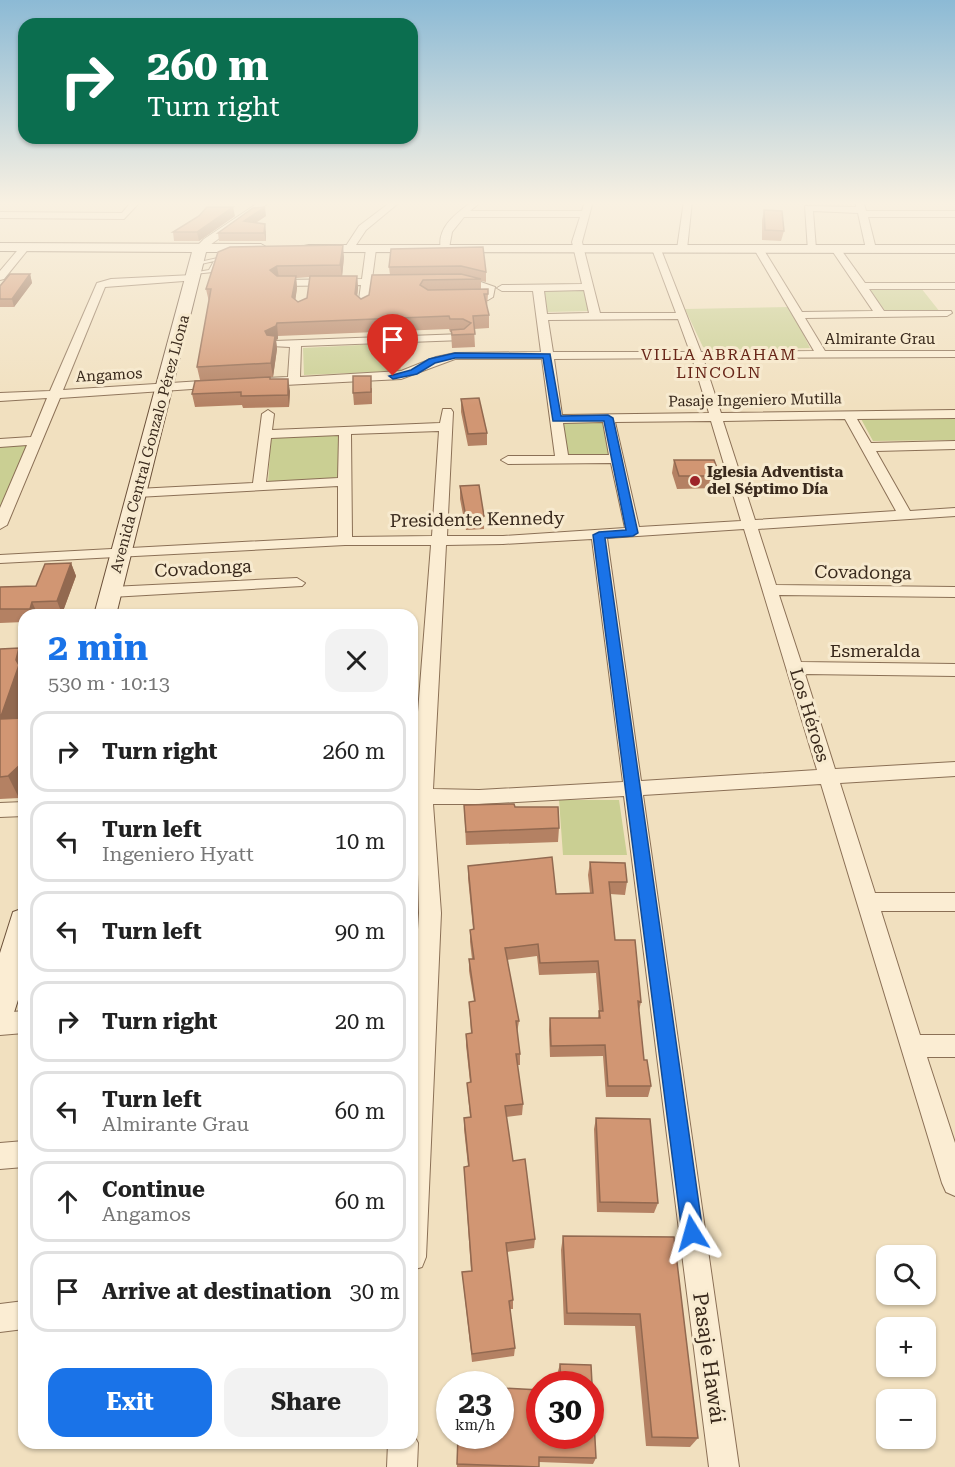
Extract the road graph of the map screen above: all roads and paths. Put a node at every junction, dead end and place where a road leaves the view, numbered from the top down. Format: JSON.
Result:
{"nodes":[{"id":1,"x":178,"y":269,"type":"edge"},
{"id":2,"x":195,"y":269,"type":"edge"},
{"id":3,"x":369,"y":269,"type":"edge"},
{"id":4,"x":584,"y":269,"type":"edge"},
{"id":5,"x":665,"y":269,"type":"edge"},
{"id":6,"x":771,"y":269,"type":"edge"},
{"id":7,"x":850,"y":269,"type":"edge"},
{"id":8,"x":367,"y":282,"type":"junction"},
{"id":9,"x":408,"y":282,"type":"edge"},
{"id":10,"x":450,"y":282,"type":"edge"},
{"id":11,"x":279,"y":283,"type":"edge"},
{"id":12,"x":862,"y":286,"type":"junction"},
{"id":13,"x":924,"y":286,"type":"junction"},
{"id":14,"x":955,"y":286,"type":"edge"},
{"id":15,"x":588,"y":287,"type":"junction"},
{"id":16,"x":502,"y":288,"type":"dead end"},
{"id":17,"x":538,"y":288,"type":"junction"},
{"id":18,"x":932,"y":295,"type":"dead end"},
{"id":19,"x":450,"y":297,"type":"edge"},
{"id":20,"x":363,"y":307,"type":"edge"},
{"id":21,"x":881,"y":314,"type":"junction"},
{"id":22,"x":798,"y":315,"type":"junction"},
{"id":23,"x":595,"y":316,"type":"junction"},
{"id":24,"x":682,"y":316,"type":"junction"},
{"id":25,"x":542,"y":317,"type":"junction"},
{"id":26,"x":955,"y":324,"type":"edge"},
{"id":27,"x":463,"y":337,"type":"edge"},
{"id":28,"x":428,"y":338,"type":"junction"},
{"id":29,"x":296,"y":343,"type":"junction"},
{"id":30,"x":274,"y":344,"type":"edge"},
{"id":31,"x":955,"y":354,"type":"edge"},
{"id":32,"x":822,"y":355,"type":"junction"},
{"id":33,"x":547,"y":356,"type":"junction"},
{"id":34,"x":697,"y":356,"type":"junction"},
{"id":35,"x":432,"y":361,"type":"junction"},
{"id":36,"x":294,"y":380,"type":"junction"},
{"id":37,"x":250,"y":382,"type":"edge"},
{"id":38,"x":228,"y":383,"type":"edge"},
{"id":39,"x":164,"y":388,"type":"junction"},
{"id":40,"x":55,"y":394,"type":"junction"},
{"id":41,"x":0,"y":397,"type":"edge"},
{"id":42,"x":447,"y":412,"type":"dead end"},
{"id":43,"x":268,"y":414,"type":"dead end"},
{"id":44,"x":955,"y":414,"type":"edge"},
{"id":45,"x":849,"y":415,"type":"junction"},
{"id":46,"x":716,"y":417,"type":"junction"},
{"id":47,"x":608,"y":418,"type":"junction"},
{"id":48,"x":556,"y":419,"type":"junction"},
{"id":49,"x":446,"y":427,"type":"junction"},
{"id":50,"x":345,"y":431,"type":"junction"},
{"id":51,"x":266,"y":434,"type":"junction"},
{"id":52,"x":36,"y":440,"type":"junction"},
{"id":53,"x":0,"y":443,"type":"edge"},
{"id":54,"x":955,"y":445,"type":"edge"},
{"id":55,"x":867,"y":447,"type":"junction"},
{"id":56,"x":562,"y":459,"type":"junction"},
{"id":57,"x":616,"y":459,"type":"junction"},
{"id":58,"x":508,"y":460,"type":"dead end"},
{"id":59,"x":345,"y":482,"type":"junction"},
{"id":60,"x":259,"y":486,"type":"junction"},
{"id":61,"x":137,"y":493,"type":"junction"},
{"id":62,"x":955,"y":512,"type":"edge"},
{"id":63,"x":905,"y":515,"type":"junction"},
{"id":64,"x":2,"y":516,"type":"edge"},
{"id":65,"x":749,"y":525,"type":"junction"},
{"id":66,"x":632,"y":528,"type":"junction"},
{"id":67,"x":599,"y":535,"type":"junction"},
{"id":68,"x":345,"y":541,"type":"junction"},
{"id":69,"x":439,"y":541,"type":"junction"},
{"id":70,"x":121,"y":552,"type":"junction"},
{"id":71,"x":0,"y":559,"type":"edge"},
{"id":72,"x":297,"y":583,"type":"dead end"},
{"id":73,"x":770,"y":590,"type":"junction"},
{"id":74,"x":111,"y":592,"type":"junction"},
{"id":75,"x":955,"y":592,"type":"edge"},
{"id":76,"x":107,"y":609,"type":"edge"},
{"id":77,"x":795,"y":668,"type":"junction"},
{"id":78,"x":955,"y":670,"type":"edge"},
{"id":79,"x":955,"y":769,"type":"edge"},
{"id":80,"x":829,"y":776,"type":"junction"},
{"id":81,"x":633,"y":789,"type":"junction"},
{"id":82,"x":418,"y":796,"type":"edge"},
{"id":83,"x":18,"y":809,"type":"edge"},
{"id":84,"x":0,"y":810,"type":"edge"},
{"id":85,"x":868,"y":902,"type":"junction"},
{"id":86,"x":955,"y":902,"type":"edge"},
{"id":87,"x":18,"y":944,"type":"edge"},
{"id":88,"x":0,"y":1012,"type":"edge"},
{"id":89,"x":18,"y":1022,"type":"edge"},
{"id":90,"x":0,"y":1024,"type":"edge"},
{"id":91,"x":912,"y":1046,"type":"junction"},
{"id":92,"x":955,"y":1046,"type":"edge"},
{"id":93,"x":418,"y":1094,"type":"edge"},
{"id":94,"x":18,"y":1154,"type":"edge"},
{"id":95,"x":0,"y":1156,"type":"edge"},
{"id":96,"x":955,"y":1183,"type":"edge"},
{"id":97,"x":18,"y":1316,"type":"edge"},
{"id":98,"x":0,"y":1318,"type":"edge"},
{"id":99,"x":403,"y":1449,"type":"edge"},
{"id":100,"x":402,"y":1467,"type":"edge"},
{"id":101,"x":724,"y":1467,"type":"edge"}],
"edges":[{"from":1,"to":40,"type":"street"},
{"from":2,"to":39,"type":"main road","name":"Avenida Central Gonzalo Pérez Llona"},
{"from":3,"to":8,"type":"street"},
{"from":4,"to":15,"type":"street"},
{"from":5,"to":24,"type":"street","name":"Los Héroes"},
{"from":6,"to":22,"type":"street"},
{"from":7,"to":12,"type":"street"},
{"from":8,"to":9,"type":"street"},
{"from":8,"to":11,"type":"street"},
{"from":8,"to":20,"type":"street"},
{"from":10,"to":19,"type":"street"},
{"from":12,"to":13,"type":"street"},
{"from":12,"to":21,"type":"street"},
{"from":13,"to":14,"type":"street"},
{"from":13,"to":18,"type":"street"},
{"from":15,"to":17,"type":"street"},
{"from":15,"to":23,"type":"street"},
{"from":16,"to":17,"type":"street"},
{"from":17,"to":25,"type":"street"},
{"from":21,"to":22,"type":"street"},
{"from":21,"to":26,"type":"street"},
{"from":22,"to":32,"type":"street"},
{"from":23,"to":24,"type":"street"},
{"from":23,"to":25,"type":"street"},
{"from":24,"to":34,"type":"street","name":"Los Héroes"},
{"from":25,"to":33,"type":"street"},
{"from":27,"to":28,"type":"street"},
{"from":28,"to":29,"type":"street"},
{"from":28,"to":35,"type":"street"},
{"from":29,"to":30,"type":"street"},
{"from":29,"to":36,"type":"street"},
{"from":31,"to":32,"type":"street","name":"Almirante Grau"},
{"from":32,"to":34,"type":"street","name":"Almirante Grau"},
{"from":33,"to":34,"type":"street","name":"Almirante Grau"},
{"from":33,"to":35,"type":"street","name":"Almirante Grau"},
{"from":33,"to":48,"type":"street"},
{"from":34,"to":46,"type":"street","name":"Los Héroes"},
{"from":35,"to":36,"type":"street"},
{"from":36,"to":37,"type":"street"},
{"from":38,"to":39,"type":"street","name":"Angamos"},
{"from":39,"to":40,"type":"street","name":"Angamos"},
{"from":39,"to":61,"type":"main road","name":"Avenida Central Gonzalo Pérez Llona"},
{"from":40,"to":41,"type":"street","name":"Angamos"},
{"from":40,"to":52,"type":"street"},
{"from":42,"to":49,"type":"street"},
{"from":43,"to":51,"type":"street"},
{"from":44,"to":45,"type":"street","name":"Pasaje Ingeniero Mutilla"},
{"from":45,"to":46,"type":"street","name":"Pasaje Ingeniero Mutilla"},
{"from":45,"to":55,"type":"street"},
{"from":46,"to":47,"type":"street","name":"Pasaje Ingeniero Mutilla"},
{"from":46,"to":65,"type":"street","name":"Los Héroes"},
{"from":47,"to":48,"type":"street","name":"Pasaje Ingeniero Mutilla"},
{"from":47,"to":57,"type":"street"},
{"from":48,"to":56,"type":"street"},
{"from":49,"to":50,"type":"street"},
{"from":49,"to":69,"type":"street"},
{"from":50,"to":51,"type":"street"},
{"from":50,"to":59,"type":"street"},
{"from":51,"to":60,"type":"street"},
{"from":52,"to":53,"type":"street"},
{"from":52,"to":64,"type":"street"},
{"from":54,"to":55,"type":"street"},
{"from":55,"to":63,"type":"street"},
{"from":56,"to":57,"type":"street"},
{"from":56,"to":58,"type":"street"},
{"from":57,"to":66,"type":"street"},
{"from":59,"to":60,"type":"street"},
{"from":59,"to":68,"type":"street"},
{"from":60,"to":61,"type":"street"},
{"from":61,"to":70,"type":"main road","name":"Avenida Central Gonzalo Pérez Llona"},
{"from":62,"to":63,"type":"street","name":"Presidente Kennedy"},
{"from":63,"to":65,"type":"street","name":"Presidente Kennedy"},
{"from":65,"to":66,"type":"street","name":"Presidente Kennedy"},
{"from":65,"to":73,"type":"street","name":"Los Héroes"},
{"from":66,"to":67,"type":"street","name":"Presidente Kennedy"},
{"from":67,"to":69,"type":"street","name":"Presidente Kennedy"},
{"from":67,"to":81,"type":"street","name":"Pasaje Hawái"},
{"from":68,"to":69,"type":"street","name":"Presidente Kennedy"},
{"from":68,"to":70,"type":"street","name":"Presidente Kennedy"},
{"from":69,"to":82,"type":"street"},
{"from":70,"to":71,"type":"street","name":"Presidente Kennedy"},
{"from":70,"to":74,"type":"main road","name":"Avenida Central Gonzalo Pérez Llona"},
{"from":72,"to":74,"type":"street","name":"Covadonga"},
{"from":73,"to":75,"type":"street","name":"Covadonga"},
{"from":73,"to":77,"type":"street","name":"Los Héroes"},
{"from":74,"to":76,"type":"main road","name":"Avenida Central Gonzalo Pérez Llona"},
{"from":77,"to":78,"type":"street","name":"Esmeralda"},
{"from":77,"to":80,"type":"street","name":"Los Héroes"},
{"from":79,"to":80,"type":"street"},
{"from":80,"to":81,"type":"street"},
{"from":80,"to":85,"type":"street","name":"Los Héroes"},
{"from":81,"to":82,"type":"street"},
{"from":81,"to":101,"type":"street","name":"Pasaje Hawái"},
{"from":82,"to":93,"type":"street"},
{"from":83,"to":84,"type":"street"},
{"from":85,"to":86,"type":"street"},
{"from":85,"to":91,"type":"street","name":"Los Héroes"},
{"from":87,"to":88,"type":"main road"},
{"from":89,"to":90,"type":"street"},
{"from":91,"to":92,"type":"street"},
{"from":91,"to":96,"type":"street","name":"Los Héroes"},
{"from":94,"to":95,"type":"street"},
{"from":97,"to":98,"type":"street"},
{"from":99,"to":100,"type":"street"}]}
